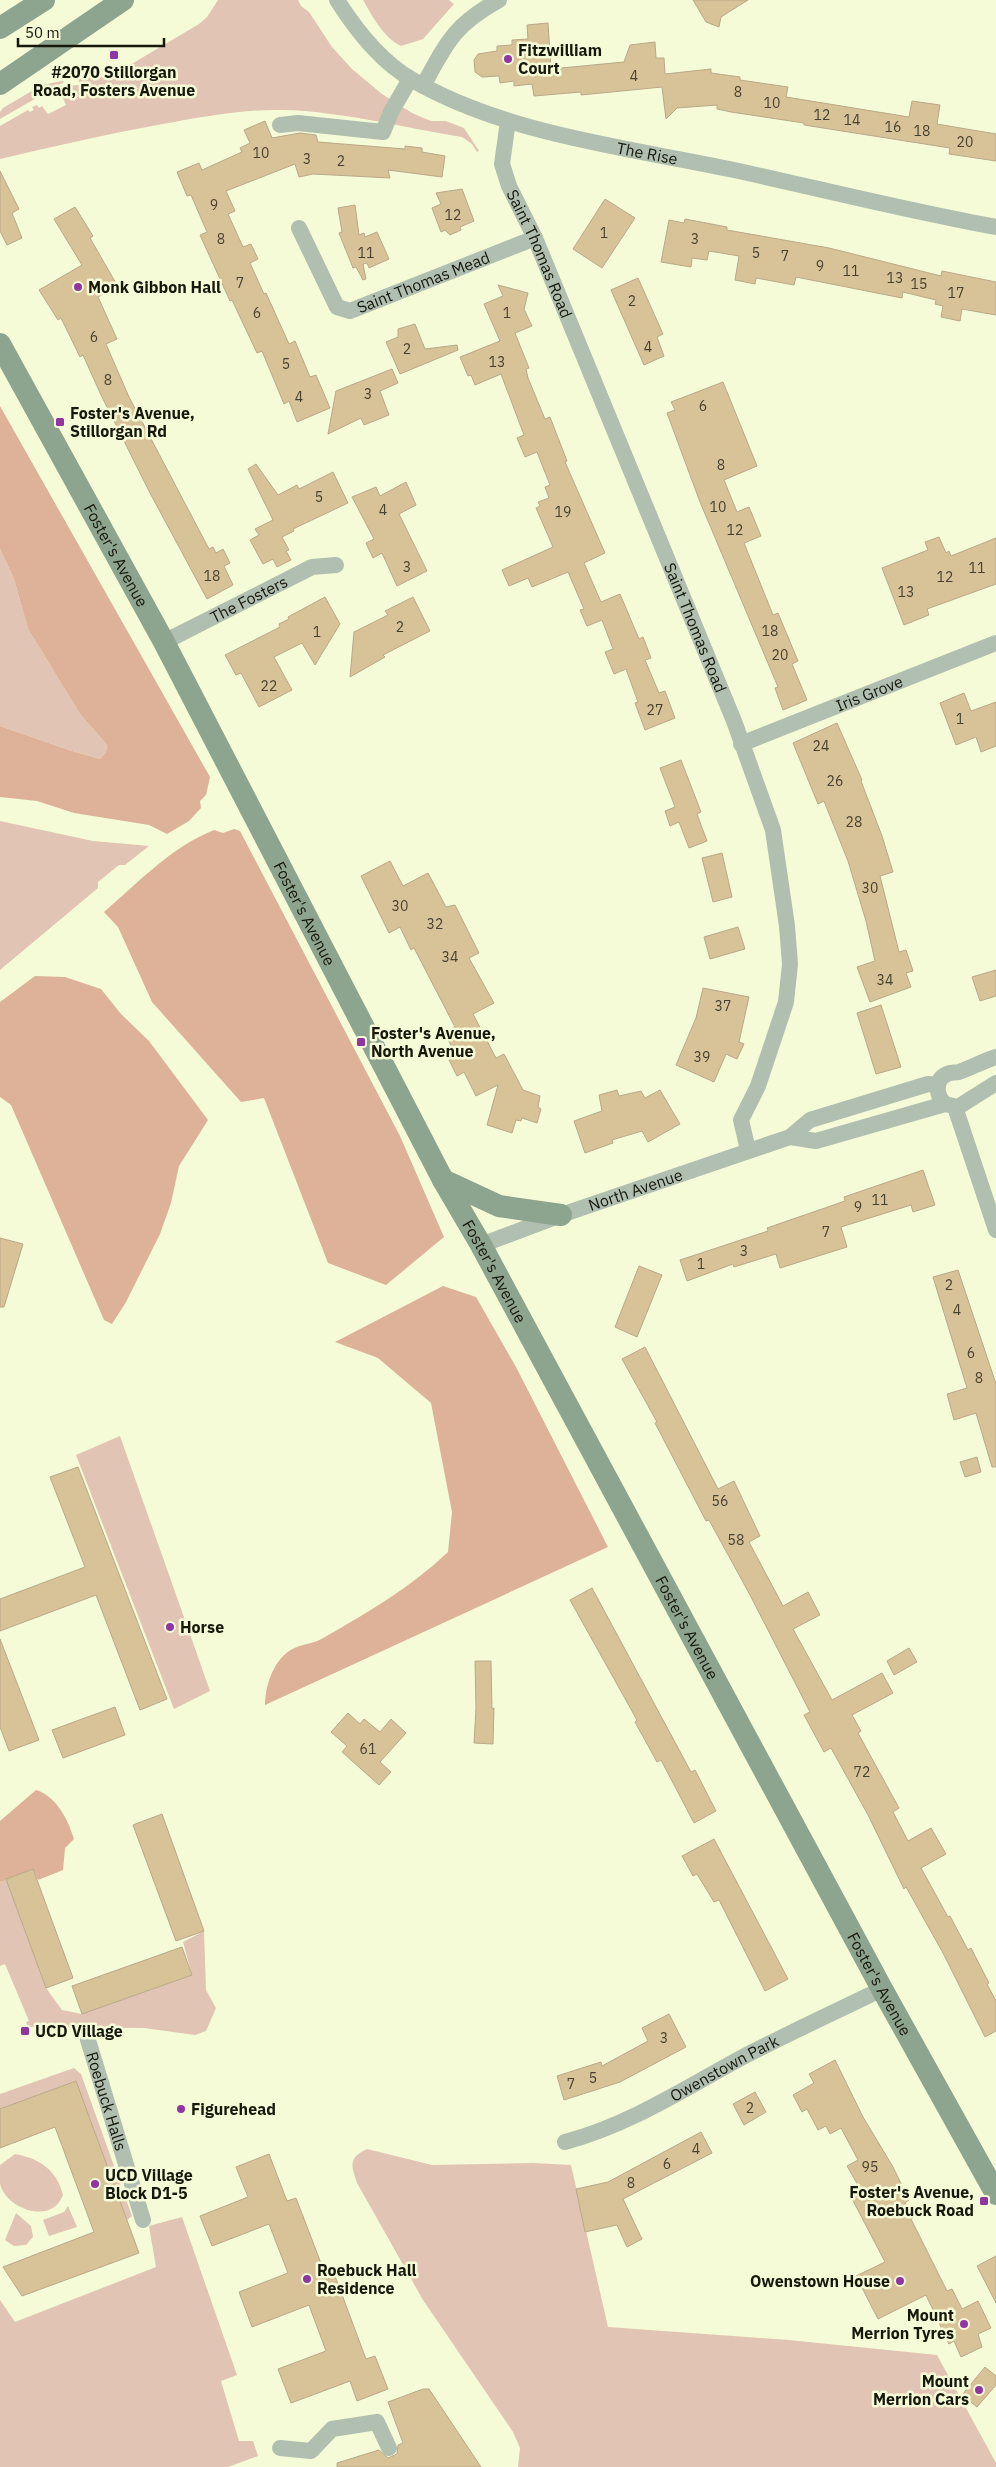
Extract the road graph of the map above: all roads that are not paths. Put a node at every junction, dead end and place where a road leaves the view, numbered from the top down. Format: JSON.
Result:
{"nodes":[{"id":1,"x":44,"y":0,"type":"edge"},
{"id":2,"x":123,"y":0,"type":"edge"},
{"id":3,"x":338,"y":0,"type":"edge"},
{"id":4,"x":499,"y":0,"type":"edge"},
{"id":5,"x":0,"y":28,"type":"edge"},
{"id":6,"x":417,"y":82,"type":"junction"},
{"id":7,"x":0,"y":84,"type":"edge"},
{"id":8,"x":508,"y":121,"type":"junction"},
{"id":9,"x":280,"y":124,"type":"dead end"},
{"id":10,"x":996,"y":227,"type":"edge"},
{"id":11,"x":299,"y":228,"type":"dead end"},
{"id":12,"x":535,"y":238,"type":"junction"},
{"id":13,"x":0,"y":344,"type":"edge"},
{"id":14,"x":336,"y":565,"type":"dead end"},
{"id":15,"x":164,"y":642,"type":"junction"},
{"id":16,"x":996,"y":643,"type":"edge"},
{"id":17,"x":741,"y":744,"type":"junction"},
{"id":18,"x":996,"y":1057,"type":"edge"},
{"id":19,"x":957,"y":1073,"type":"junction"},
{"id":20,"x":996,"y":1083,"type":"edge"},
{"id":21,"x":938,"y":1085,"type":"junction"},
{"id":22,"x":970,"y":1097,"type":"junction"},
{"id":23,"x":950,"y":1106,"type":"junction"},
{"id":24,"x":790,"y":1137,"type":"junction"},
{"id":25,"x":748,"y":1150,"type":"junction"},
{"id":26,"x":443,"y":1180,"type":"junction"},
{"id":27,"x":561,"y":1215,"type":"junction"},
{"id":28,"x":996,"y":1230,"type":"edge"},
{"id":29,"x":481,"y":1245,"type":"junction"},
{"id":30,"x":882,"y":1989,"type":"junction"},
{"id":31,"x":88,"y":2040,"type":"dead end"},
{"id":32,"x":566,"y":2142,"type":"dead end"},
{"id":33,"x":996,"y":2194,"type":"edge"},
{"id":34,"x":143,"y":2220,"type":"dead end"},
{"id":35,"x":280,"y":2448,"type":"dead end"},
{"id":36,"x":388,"y":2448,"type":"dead end"}],
"edges":[{"from":1,"to":5,"type":"main road"},
{"from":2,"to":7,"type":"main road"},
{"from":3,"to":6,"type":"street","name":"The Rise"},
{"from":4,"to":6,"type":"street"},
{"from":6,"to":8,"type":"street","name":"The Rise"},
{"from":6,"to":9,"type":"street"},
{"from":8,"to":10,"type":"street","name":"The Rise"},
{"from":8,"to":12,"type":"street","name":"Saint Thomas Road"},
{"from":11,"to":12,"type":"street","name":"Saint Thomas Mead"},
{"from":12,"to":17,"type":"street","name":"Saint Thomas Road"},
{"from":13,"to":15,"type":"main road","name":"Foster's Avenue"},
{"from":14,"to":15,"type":"street","name":"The Fosters"},
{"from":15,"to":26,"type":"main road","name":"Foster's Avenue"},
{"from":16,"to":17,"type":"street","name":"Iris Grove"},
{"from":17,"to":25,"type":"street","name":"Saint Thomas Road"},
{"from":18,"to":19,"type":"street","name":"North Avenue"},
{"from":19,"to":21,"type":"street","name":"North Avenue"},
{"from":19,"to":22,"type":"street"},
{"from":20,"to":22,"type":"street","name":"North Avenue"},
{"from":21,"to":23,"type":"street"},
{"from":21,"to":24,"type":"street","name":"North Avenue"},
{"from":22,"to":23,"type":"street","name":"North Avenue"},
{"from":23,"to":24,"type":"street","name":"North Avenue"},
{"from":23,"to":28,"type":"street"},
{"from":24,"to":25,"type":"street","name":"North Avenue"},
{"from":25,"to":27,"type":"street","name":"North Avenue"},
{"from":26,"to":27,"type":"main road"},
{"from":26,"to":29,"type":"main road","name":"Foster's Avenue"},
{"from":27,"to":29,"type":"street","name":"North Avenue"},
{"from":29,"to":30,"type":"main road","name":"Foster's Avenue"},
{"from":30,"to":32,"type":"street","name":"Owenstown Park"},
{"from":30,"to":33,"type":"main road","name":"Foster's Avenue"},
{"from":31,"to":34,"type":"street","name":"Roebuck Halls"},
{"from":35,"to":36,"type":"street"}]}
